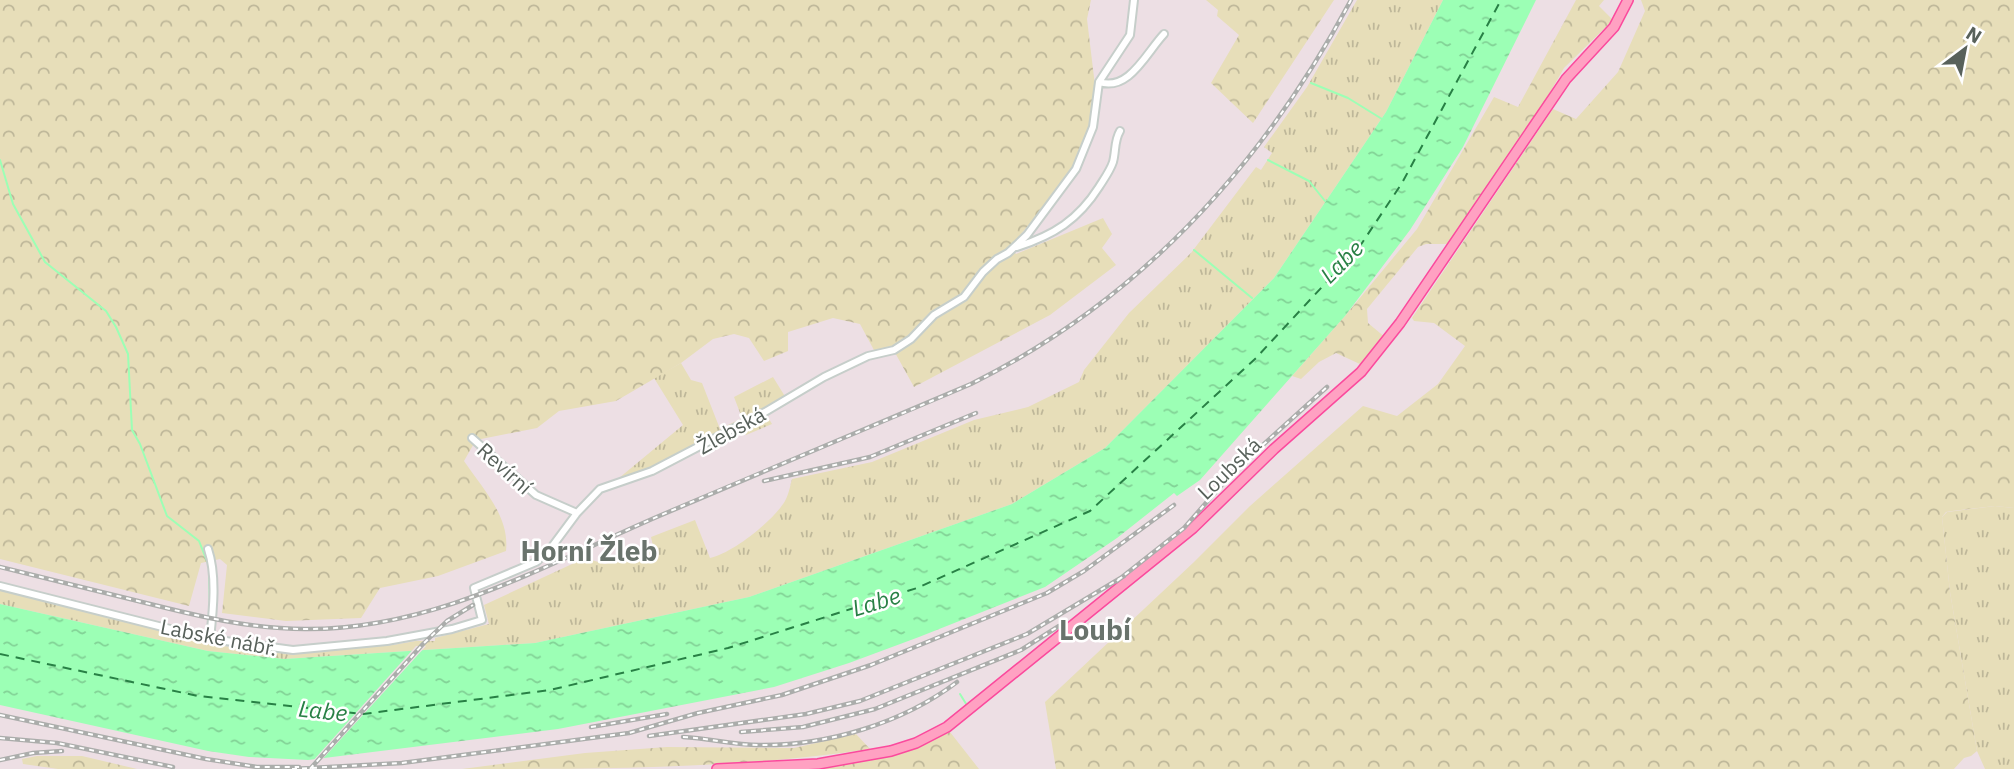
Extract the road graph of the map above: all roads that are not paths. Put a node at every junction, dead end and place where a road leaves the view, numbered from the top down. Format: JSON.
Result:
{"nodes":[{"id":1,"x":1134,"y":0,"type":"edge"},
{"id":2,"x":1628,"y":0,"type":"edge"},
{"id":3,"x":1164,"y":34,"type":"dead end"},
{"id":4,"x":1099,"y":82,"type":"junction"},
{"id":5,"x":1120,"y":131,"type":"dead end"},
{"id":6,"x":1015,"y":248,"type":"junction"},
{"id":7,"x":472,"y":438,"type":"dead end"},
{"id":8,"x":577,"y":513,"type":"junction"},
{"id":9,"x":208,"y":549,"type":"dead end"},
{"id":10,"x":0,"y":586,"type":"edge"},
{"id":11,"x":482,"y":620,"type":"joint"},
{"id":12,"x":209,"y":639,"type":"junction"},
{"id":13,"x":717,"y":769,"type":"edge"}],
"edges":[{"from":1,"to":4,"type":"street","name":"Žlebská"},
{"from":2,"to":13,"type":"main road","name":"Loubská"},
{"from":3,"to":4,"type":"street"},
{"from":4,"to":6,"type":"street","name":"Žlebská"},
{"from":5,"to":6,"type":"street","name":"Žlebská"},
{"from":6,"to":8,"type":"street","name":"Žlebská"},
{"from":7,"to":8,"type":"street","name":"Revírní"},
{"from":8,"to":11,"type":"street","name":"Žlebská"},
{"from":9,"to":12,"type":"street"},
{"from":10,"to":12,"type":"street","name":"Labské nábř."},
{"from":11,"to":12,"type":"street","name":"Labské nábř."}]}
